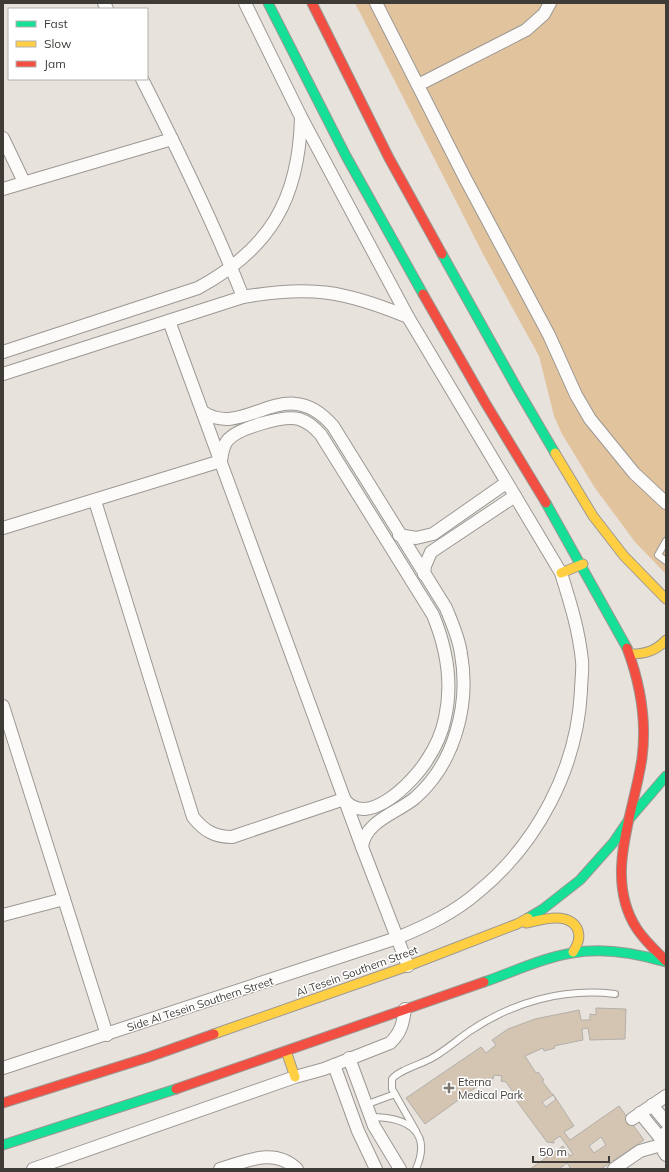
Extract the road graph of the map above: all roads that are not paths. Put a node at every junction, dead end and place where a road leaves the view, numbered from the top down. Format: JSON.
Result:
{"nodes":[{"id":1,"x":245,"y":3,"type":"edge"},
{"id":2,"x":268,"y":3,"type":"edge"},
{"id":3,"x":312,"y":3,"type":"edge"},
{"id":4,"x":376,"y":3,"type":"edge"},
{"id":5,"x":550,"y":3,"type":"edge"},
{"id":6,"x":142,"y":80,"type":"edge"},
{"id":7,"x":418,"y":86,"type":"junction"},
{"id":8,"x":301,"y":117,"type":"junction"},
{"id":9,"x":3,"y":138,"type":"edge"},
{"id":10,"x":172,"y":139,"type":"junction"},
{"id":11,"x":24,"y":182,"type":"junction"},
{"id":12,"x":3,"y":189,"type":"edge"},
{"id":13,"x":232,"y":267,"type":"junction"},
{"id":14,"x":243,"y":297,"type":"junction"},
{"id":15,"x":408,"y":317,"type":"junction"},
{"id":16,"x":170,"y":321,"type":"junction"},
{"id":17,"x":3,"y":352,"type":"edge"},
{"id":18,"x":3,"y":374,"type":"edge"},
{"id":19,"x":203,"y":412,"type":"junction"},
{"id":20,"x":221,"y":461,"type":"junction"},
{"id":21,"x":506,"y":483,"type":"junction"},
{"id":22,"x":515,"y":496,"type":"junction"},
{"id":23,"x":94,"y":501,"type":"junction"},
{"id":24,"x":666,"y":503,"type":"edge"},
{"id":25,"x":3,"y":528,"type":"edge"},
{"id":26,"x":399,"y":535,"type":"junction"},
{"id":27,"x":666,"y":541,"type":"edge"},
{"id":28,"x":666,"y":561,"type":"edge"},
{"id":29,"x":583,"y":564,"type":"junction"},
{"id":30,"x":560,"y":573,"type":"junction"},
{"id":31,"x":424,"y":574,"type":"junction"},
{"id":32,"x":666,"y":600,"type":"edge"},
{"id":33,"x":666,"y":640,"type":"edge"},
{"id":34,"x":630,"y":654,"type":"junction"},
{"id":35,"x":3,"y":706,"type":"edge"},
{"id":36,"x":666,"y":776,"type":"edge"},
{"id":37,"x":344,"y":799,"type":"junction"},
{"id":38,"x":630,"y":818,"type":"junction"},
{"id":39,"x":362,"y":847,"type":"junction"},
{"id":40,"x":64,"y":899,"type":"junction"},
{"id":41,"x":3,"y":915,"type":"edge"},
{"id":42,"x":517,"y":924,"type":"junction"},
{"id":43,"x":397,"y":938,"type":"junction"},
{"id":44,"x":573,"y":952,"type":"junction"},
{"id":45,"x":666,"y":961,"type":"edge"},
{"id":46,"x":408,"y":966,"type":"junction"},
{"id":47,"x":614,"y":994,"type":"dead end"},
{"id":48,"x":404,"y":1009,"type":"junction"},
{"id":49,"x":107,"y":1035,"type":"junction"},
{"id":50,"x":286,"y":1051,"type":"junction"},
{"id":51,"x":349,"y":1058,"type":"junction"},
{"id":52,"x":334,"y":1065,"type":"junction"},
{"id":53,"x":3,"y":1068,"type":"edge"},
{"id":54,"x":295,"y":1077,"type":"junction"},
{"id":55,"x":395,"y":1094,"type":"junction"},
{"id":56,"x":666,"y":1096,"type":"edge"},
{"id":57,"x":3,"y":1103,"type":"edge"},
{"id":58,"x":365,"y":1105,"type":"junction"},
{"id":59,"x":652,"y":1105,"type":"junction"},
{"id":60,"x":371,"y":1117,"type":"junction"},
{"id":61,"x":666,"y":1122,"type":"edge"},
{"id":62,"x":416,"y":1130,"type":"junction"},
{"id":63,"x":378,"y":1133,"type":"junction"},
{"id":64,"x":362,"y":1142,"type":"junction"},
{"id":65,"x":664,"y":1143,"type":"edge"},
{"id":66,"x":3,"y":1145,"type":"edge"},
{"id":67,"x":397,"y":1168,"type":"edge"},
{"id":68,"x":33,"y":1169,"type":"edge"},
{"id":69,"x":220,"y":1169,"type":"edge"},
{"id":70,"x":297,"y":1169,"type":"edge"},
{"id":71,"x":376,"y":1169,"type":"edge"},
{"id":72,"x":416,"y":1169,"type":"edge"},
{"id":73,"x":614,"y":1169,"type":"edge"}],
"edges":[{"from":1,"to":8,"type":"street","name":"Side Al Tesein Southern Street"},
{"from":2,"to":29,"type":"street"},
{"from":3,"to":32,"type":"street"},
{"from":4,"to":7,"type":"street"},
{"from":5,"to":7,"type":"street"},
{"from":6,"to":10,"type":"street"},
{"from":7,"to":24,"type":"street"},
{"from":8,"to":13,"type":"street"},
{"from":8,"to":15,"type":"street","name":"Side Al Tesein Southern Street"},
{"from":9,"to":11,"type":"street"},
{"from":10,"to":11,"type":"street"},
{"from":10,"to":13,"type":"street"},
{"from":11,"to":12,"type":"street"},
{"from":13,"to":14,"type":"street"},
{"from":13,"to":17,"type":"street"},
{"from":14,"to":15,"type":"street"},
{"from":14,"to":16,"type":"street"},
{"from":15,"to":21,"type":"street","name":"Side Al Tesein Southern Street"},
{"from":16,"to":18,"type":"street"},
{"from":16,"to":19,"type":"street"},
{"from":19,"to":20,"type":"street"},
{"from":19,"to":26,"type":"street"},
{"from":20,"to":23,"type":"street"},
{"from":20,"to":37,"type":"street"},
{"from":20,"to":37,"type":"street"},
{"from":21,"to":22,"type":"street","name":"Side Al Tesein Southern Street"},
{"from":21,"to":26,"type":"street"},
{"from":22,"to":30,"type":"street","name":"Side Al Tesein Southern Street"},
{"from":22,"to":31,"type":"street"},
{"from":23,"to":25,"type":"street"},
{"from":23,"to":37,"type":"street"},
{"from":26,"to":31,"type":"street"},
{"from":27,"to":28,"type":"lane"},
{"from":29,"to":30,"type":"street"},
{"from":29,"to":34,"type":"street"},
{"from":30,"to":43,"type":"street","name":"Side Al Tesein Southern Street"},
{"from":31,"to":39,"type":"street"},
{"from":33,"to":34,"type":"street"},
{"from":34,"to":38,"type":"street"},
{"from":35,"to":40,"type":"street"},
{"from":36,"to":38,"type":"street","name":"Al Tesein Southern Street"},
{"from":37,"to":39,"type":"street"},
{"from":38,"to":42,"type":"street","name":"Al Tesein Southern Street"},
{"from":38,"to":45,"type":"street"},
{"from":39,"to":43,"type":"street"},
{"from":40,"to":41,"type":"street"},
{"from":40,"to":49,"type":"street"},
{"from":42,"to":44,"type":"street"},
{"from":42,"to":46,"type":"street","name":"Al Tesein Southern Street"},
{"from":43,"to":46,"type":"street"},
{"from":43,"to":49,"type":"street","name":"Side Al Tesein Southern Street"},
{"from":44,"to":45,"type":"street"},
{"from":44,"to":48,"type":"street"},
{"from":46,"to":57,"type":"street","name":"Al Tesein Southern Street"},
{"from":47,"to":55,"type":"lane"},
{"from":48,"to":50,"type":"street"},
{"from":48,"to":51,"type":"street"},
{"from":49,"to":53,"type":"street","name":"Side Al Tesein Southern Street"},
{"from":50,"to":54,"type":"street"},
{"from":50,"to":66,"type":"street"},
{"from":51,"to":52,"type":"street"},
{"from":51,"to":58,"type":"street"},
{"from":52,"to":54,"type":"street"},
{"from":52,"to":64,"type":"street"},
{"from":54,"to":68,"type":"street"},
{"from":55,"to":58,"type":"lane"},
{"from":55,"to":62,"type":"lane"},
{"from":56,"to":59,"type":"street"},
{"from":58,"to":60,"type":"street"},
{"from":59,"to":61,"type":"street"},
{"from":59,"to":65,"type":"street"},
{"from":60,"to":62,"type":"lane"},
{"from":60,"to":63,"type":"street"},
{"from":62,"to":72,"type":"lane"},
{"from":63,"to":64,"type":"street"},
{"from":63,"to":67,"type":"street"},
{"from":64,"to":71,"type":"street"},
{"from":65,"to":73,"type":"street"},
{"from":69,"to":70,"type":"street"}]}
